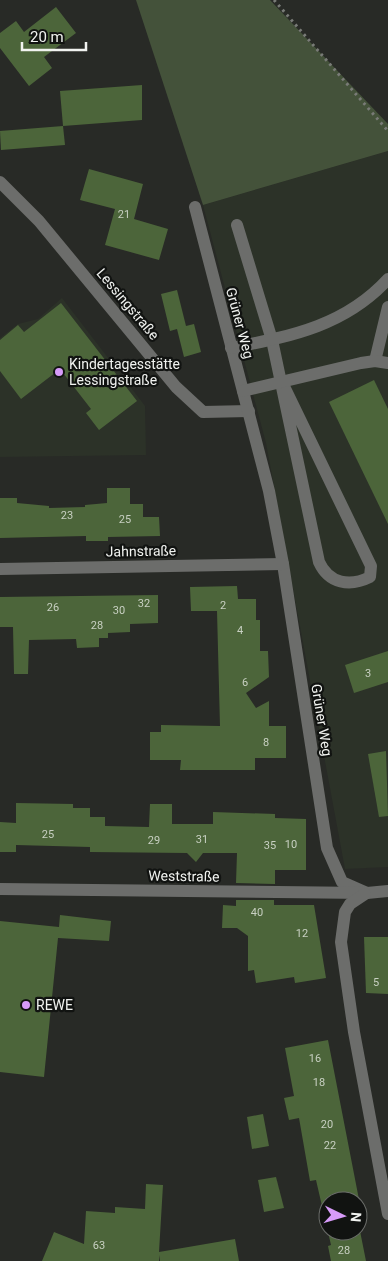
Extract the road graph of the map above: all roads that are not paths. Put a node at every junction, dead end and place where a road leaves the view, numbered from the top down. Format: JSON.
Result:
{"nodes":[{"id":1,"x":0,"y":182,"type":"edge"},
{"id":2,"x":195,"y":207,"type":"dead end"},
{"id":3,"x":237,"y":225,"type":"dead end"},
{"id":4,"x":388,"y":279,"type":"edge"},
{"id":5,"x":388,"y":307,"type":"edge"},
{"id":6,"x":272,"y":340,"type":"junction"},
{"id":7,"x":230,"y":348,"type":"junction"},
{"id":8,"x":375,"y":361,"type":"junction"},
{"id":9,"x":388,"y":363,"type":"edge"},
{"id":10,"x":281,"y":380,"type":"junction"},
{"id":11,"x":243,"y":391,"type":"junction"},
{"id":12,"x":249,"y":412,"type":"junction"},
{"id":13,"x":283,"y":564,"type":"junction"},
{"id":14,"x":0,"y":569,"type":"edge"},
{"id":15,"x":0,"y":889,"type":"edge"},
{"id":16,"x":388,"y":891,"type":"edge"},
{"id":17,"x":367,"y":893,"type":"junction"},
{"id":18,"x":388,"y":1214,"type":"edge"}],
"edges":[{"from":1,"to":12,"type":"street","name":"Lessingstraße"},
{"from":2,"to":7,"type":"street","name":"Grüner Weg"},
{"from":3,"to":6,"type":"street"},
{"from":4,"to":6,"type":"street"},
{"from":5,"to":8,"type":"street"},
{"from":6,"to":7,"type":"street"},
{"from":6,"to":10,"type":"street"},
{"from":7,"to":11,"type":"street","name":"Grüner Weg"},
{"from":8,"to":9,"type":"street"},
{"from":8,"to":10,"type":"street"},
{"from":10,"to":10,"type":"street"},
{"from":10,"to":11,"type":"street"},
{"from":11,"to":12,"type":"street","name":"Grüner Weg"},
{"from":12,"to":13,"type":"street","name":"Grüner Weg"},
{"from":13,"to":14,"type":"street","name":"Jahnstraße"},
{"from":13,"to":17,"type":"street","name":"Grüner Weg"},
{"from":15,"to":17,"type":"street","name":"Weststraße"},
{"from":16,"to":17,"type":"street","name":"Weststraße"},
{"from":17,"to":18,"type":"street"}]}
